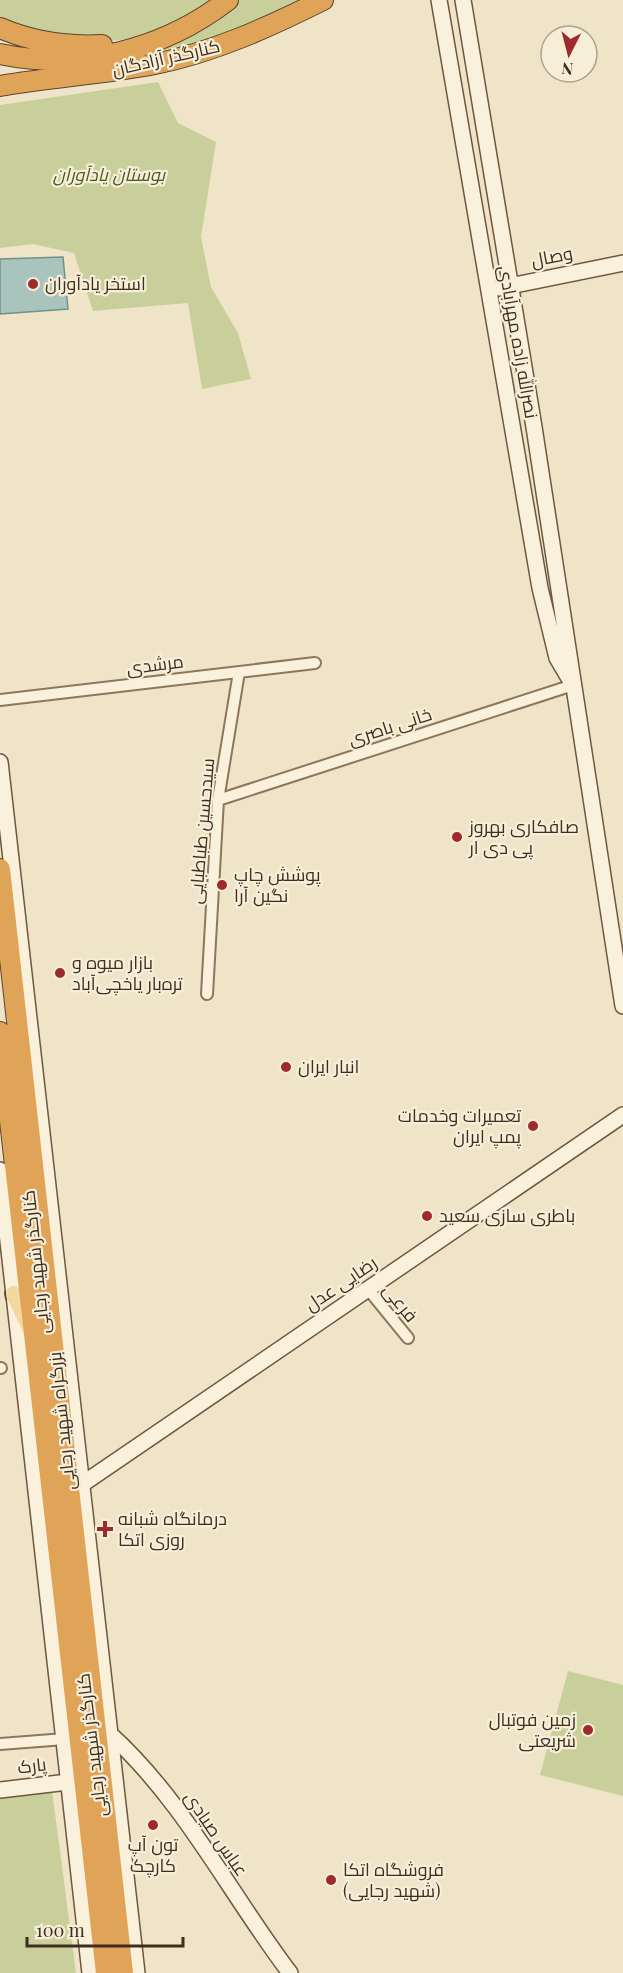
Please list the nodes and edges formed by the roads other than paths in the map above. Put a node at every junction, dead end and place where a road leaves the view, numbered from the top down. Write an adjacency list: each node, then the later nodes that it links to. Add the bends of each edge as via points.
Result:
1 (228, 0): 6 (highway)
2 (323, 0): 8 (highway, کنارگذر آزادگان, via 223,45 157,64 81,77)
3 (439, 0): 11 (street, نصرالله زاده مهرآبادی)
4 (463, 0): 10 (street, نصرالله زاده مهرآبادی)
5 (0, 28): 6 (highway, via 64,45 107,45)
6 (173, 34): 7 (highway, via 96,57 46,61)
7 (0, 54)
8 (4, 84)
9 (623, 263): 10 (street, وصال)
10 (508, 286): 11 (street, وصال); 14 (street, نصرالله زاده مهرآبادی)
11 (488, 290): 14 (street, نصرالله زاده مهرآبادی, via 540,588 556,658)
12 (315, 663): 13 (street, مرشدی)
13 (239, 672): 15 (street, مرشدی); 17 (street, سیدحسین طباطبایی)
14 (573, 685): 17 (street, خانی باصری); 20 (street, نصرالله زاده مهرآبادی)
15 (0, 700)
16 (0, 762): 28 (street, کنارگذر شهید رجایی)
17 (218, 800): 19 (street, سیدحسین طباطبایی)
18 (0, 869): 29 (highway, بزرگراه شهید رجایی)
19 (207, 994)
20 (623, 1006)
21 (0, 1032): 26 (highway, بزرگراه شهید رجایی)
22 (623, 1115): 24 (street, رضایی عدل)
23 (0, 1170): 25 (street, کنارگذر شهید رجایی)
24 (368, 1289): 27 (street, فرعی); 28 (street, رضایی عدل)
25 (14, 1294): 26 (main road); 29 (street, کنارگذر شهید رجایی)
26 (34, 1337): 29 (highway, بزرگراه شهید رجایی)
27 (408, 1338)
28 (81, 1485): 29 (street, کنارگذر شهید رجایی)
29 (88, 1736): 30 (street); 31 (street, کنارگذر شهید رجایی); 34 (highway, بزرگراه شهید رجایی); 35 (highway, بزرگراه شهید رجایی); 36 (street, کنارگذر شهید رجایی); 37 (street, عباس صیادی, via 181,1813 244,1912)
30 (0, 1744)
31 (69, 1782): 32 (street, پارک); 33 (street, کنارگذر شهید رجایی)
32 (0, 1790)
33 (90, 1973)
34 (106, 1973)
35 (123, 1973)
36 (137, 1973)
37 (290, 1973)

